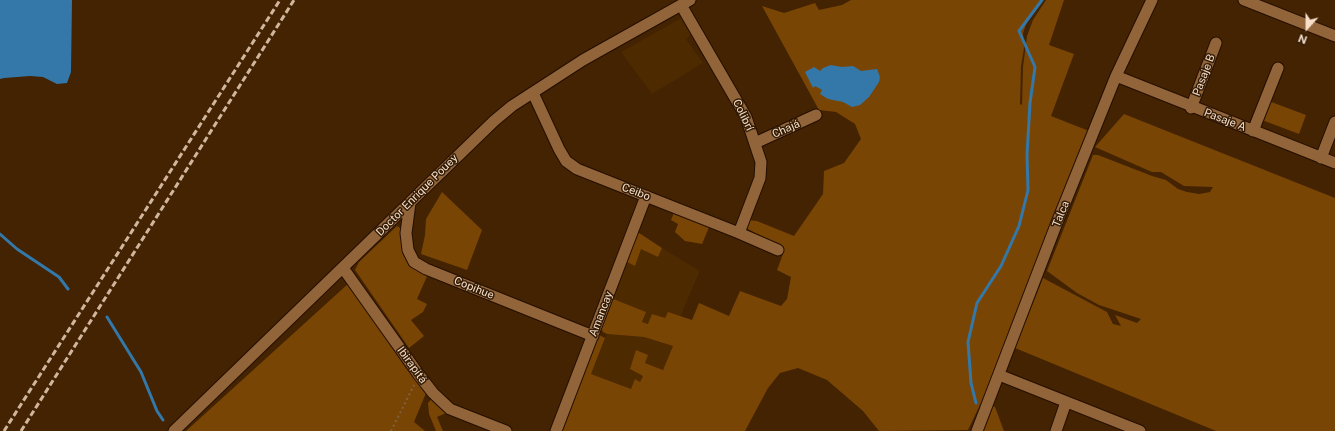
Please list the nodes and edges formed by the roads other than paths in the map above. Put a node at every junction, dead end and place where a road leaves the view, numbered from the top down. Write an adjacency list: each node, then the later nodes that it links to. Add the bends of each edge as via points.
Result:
1 (1152, 0): 7 (street, Talca)
2 (1244, 0): 4 (street)
3 (686, 3): 8 (street, Doctor Enrique Pouey, via 583,60); 13 (street, Colibrí, via 746,117)
4 (1335, 36)
5 (1216, 43): 9 (street, Pasaje B)
6 (1278, 68): 12 (street)
7 (1116, 76): 9 (street, Pasaje A); 22 (street, Talca)
8 (533, 92): 16 (street, Ceibo, via 566,161 577,169); 17 (street, Doctor Enrique Pouey, via 473,139)
9 (1191, 108): 12 (street, Pasaje A)
10 (816, 115): 13 (street, Chajá)
11 (1335, 122): 14 (street)
12 (1252, 131): 14 (street, Pasaje A)
13 (755, 143): 18 (street, Colibrí, via 761,162 760,178)
14 (1321, 158): 15 (street, Pasaje A)
15 (1335, 163)
16 (646, 196): 18 (street, Ceibo); 21 (street, Amancay)
17 (410, 203): 20 (street, Doctor Enrique Pouey); 21 (street, Copihue, via 407,238 408,250 414,262)
18 (739, 233): 19 (street, Ceibo)
19 (778, 250)
20 (343, 268): 24 (street, Doctor Enrique Pouey); 25 (street, Ibirapitá, via 419,375 450,409)
21 (593, 336): 26 (street, Amancay)
22 (999, 375): 23 (street); 27 (street, Talca)
23 (1066, 402): 28 (street); 29 (street)
24 (174, 431)
25 (506, 431)
26 (556, 431)
27 (977, 431)
28 (1056, 431)
29 (1140, 431)

